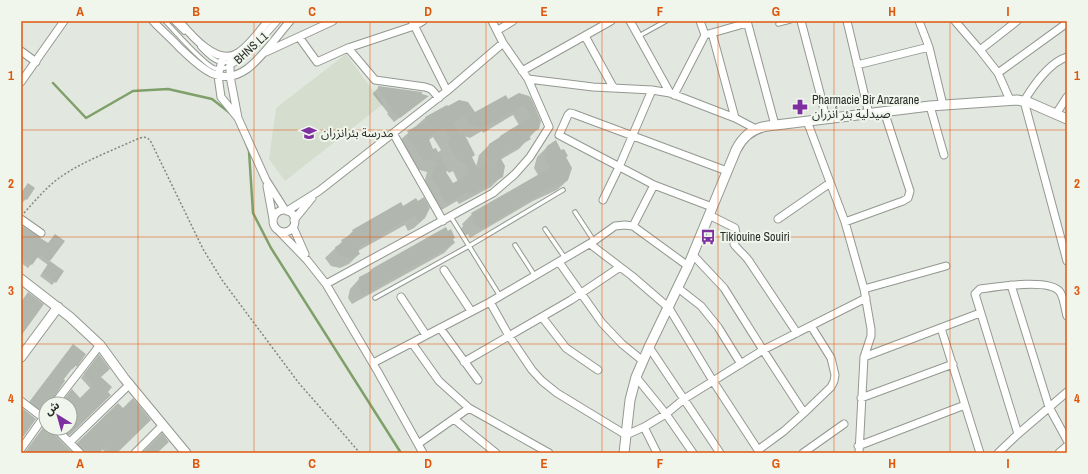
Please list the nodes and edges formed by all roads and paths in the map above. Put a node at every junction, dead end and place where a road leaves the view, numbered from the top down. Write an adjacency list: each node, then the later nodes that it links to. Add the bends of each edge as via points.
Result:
1 (64, 21): 40 (street)
2 (153, 21): 45 (street, via 205,71)
3 (165, 21): 41 (lane, BHNS L1, via 214,68)
4 (173, 21): 41 (lane, BHNS L1, via 207,55 217,61)
5 (179, 21): 41 (street, via 195,38)
6 (268, 21): 41 (street, via 242,50)
7 (275, 21): 41 (lane, BHNS L1, via 245,54)
8 (280, 21): 41 (lane, BHNS L1, via 246,56)
9 (290, 21): 38 (street)
10 (333, 21): 32 (street)
11 (423, 21): 25 (street)
12 (492, 21): 28 (street)
13 (513, 21): 28 (street)
14 (611, 21): 30 (street)
15 (630, 21): 31 (street)
16 (666, 21): 31 (lane)
17 (700, 21): 29 (street)
18 (790, 21): 27 (lane)
19 (801, 21): 64 (street)
20 (847, 21): 42 (street)
21 (919, 21): 34 (street)
22 (955, 21): 36 (street)
23 (1017, 21): 36 (street)
24 (747, 22): 29 (street); 67 (street)
25 (413, 23): 35 (street); 51 (street)
26 (1067, 23): 44 (street)
27 (778, 24)
28 (498, 30): 33 (street)
29 (709, 34): 52 (street); 63 (street)
30 (585, 36): 43 (street); 49 (street)
31 (639, 36): 52 (street)
32 (299, 37): 35 (street, via 317,62); 38 (street)
33 (503, 43): 43 (street); 51 (street)
34 (929, 47): 42 (street); 57 (street)
35 (348, 48): 54 (street, via 375,80 425,87 431,89)
36 (980, 50): 44 (street)
37 (21, 51): 40 (street)
38 (264, 52): 46 (street, via 248,69)
39 (1067, 57): 56 (street, via 1051,66)
40 (36, 62): 48 (street)
41 (226, 62): 45 (street); 46 (street)
42 (857, 64): 60 (street)
43 (522, 71): 47 (street)
44 (998, 73): 55 (street)
45 (218, 76): 46 (street); 62 (street, via 221,97)
46 (230, 76): 62 (street)
47 (528, 79): 49 (street); 68 (street)
48 (21, 82)
49 (613, 87): 50 (street)
50 (652, 90): 52 (street); 72 (street)
51 (447, 91): 54 (street)
52 (672, 94): 63 (street)
53 (1067, 97): 61 (street)
54 (438, 98): 70 (street)
55 (1010, 100): 56 (street); 57 (street)
56 (1024, 101): 61 (street); 102 (street)
57 (943, 105): 58 (street)
58 (930, 106): 59 (street); 73 (street)
59 (884, 111): 60 (street); 90 (street, via 910,191 908,198)
60 (869, 114): 64 (street)
61 (1056, 114): 65 (street)
62 (238, 118): 76 (street)
63 (736, 118): 69 (street)
64 (826, 119): 66 (street)
65 (1067, 119)
66 (807, 121): 67 (street); 77 (street)
67 (775, 125): 69 (street)
68 (549, 127): 71 (street); 86 (street, via 530,157 515,174 493,193)
69 (756, 129): 75 (street, via 739,144)
70 (393, 133): 80 (street); 89 (street)
71 (559, 135): 72 (street, via 570,113); 74 (street)
72 (632, 137): 74 (street); 75 (street)
73 (944, 155)
74 (619, 167): 78 (street); 81 (street)
75 (726, 172): 83 (street)
76 (266, 180): 82 (street); 87 (street)
77 (830, 183): 88 (street); 90 (street)
78 (654, 185): 83 (street); 92 (street)
79 (563, 190): 98 (lane)
80 (319, 191): 82 (street); 91 (street)
81 (603, 200)
82 (286, 211): 87 (street, via 278,212); 91 (street, via 293,216)
83 (710, 211): 99 (street); 130 (street, via 735,228 736,247 750,261)
84 (575, 212): 96 (lane)
85 (21, 217): 95 (street); 178 (path, via 46,190 77,167 135,140 148,138 203,249 222,280 298,382)
86 (450, 217): 89 (street); 98 (lane)
87 (273, 219): 94 (street, via 274,226)
88 (778, 219)
89 (443, 221): 109 (street)
90 (845, 222): 112 (street)
91 (294, 223): 94 (street, via 287,231); 100 (street)
92 (633, 226): 96 (street, via 615,226); 103 (street)
93 (545, 229): 101 (lane)
94 (279, 231): 100 (street)
95 (41, 233)
96 (592, 243): 101 (street); 105 (street)
97 (515, 245): 107 (lane)
98 (469, 246): 116 (lane); 118 (lane)
99 (693, 255): 103 (street); 136 (street, via 724,288)
100 (307, 260): 109 (street)
101 (562, 260): 107 (street); 115 (street)
102 (1067, 261)
103 (688, 266): 111 (street)
104 (946, 266): 112 (street)
105 (620, 267): 115 (street); 122 (street)
106 (444, 270): 123 (street)
107 (535, 276): 116 (street)
108 (21, 279): 121 (street)
109 (326, 284): 141 (street)
110 (1011, 285): 113 (street, via 1038,285); 124 (street, via 978,290 975,297); 155 (street)
111 (678, 288): 122 (street); 142 (street, via 701,306)
112 (864, 289): 119 (street)
113 (1058, 290): 114 (street); 125 (street)
114 (1067, 292)
115 (581, 294): 126 (street); 139 (street, via 611,334)
116 (500, 296): 120 (street)
117 (401, 297): 131 (street)
118 (375, 298)
119 (866, 298): 127 (street); 138 (street, via 871,329)
120 (490, 302): 123 (street); 132 (street)
121 (58, 307): 134 (street); 137 (street)
122 (669, 308): 135 (street); 147 (street)
123 (471, 311): 128 (street)
124 (980, 313): 129 (street); 165 (street)
125 (1067, 316)
126 (542, 317): 132 (street); 144 (street, via 566,348)
127 (811, 326): 130 (street); 158 (street, via 830,358 835,375 831,387)
128 (440, 328): 131 (street); 140 (street)
129 (941, 328): 138 (street); 143 (street)
130 (797, 333): 136 (street)
131 (426, 336): 133 (street)
132 (509, 336): 140 (street); 166 (street, via 542,381)
133 (412, 343): 141 (street); 156 (street, via 439,381)
134 (100, 345): 148 (street); 150 (street)
135 (649, 347): 139 (street); 152 (street)
136 (763, 350): 142 (street); 158 (street)
137 (21, 357)
138 (864, 357): 151 (street)
139 (643, 361): 145 (street)
140 (464, 362): 146 (street)
141 (373, 363): 170 (street)
142 (741, 364): 147 (street)
143 (953, 364): 151 (street); 154 (street)
144 (598, 370)
145 (636, 377): 159 (street); 166 (street, via 630,400)
146 (478, 380)
147 (713, 381): 152 (street); 174 (street)
148 (130, 384): 162 (street); 169 (street)
149 (1067, 392): 155 (street)
150 (60, 396)
151 (861, 398): 173 (street)
152 (684, 399): 159 (street); 185 (street)
153 (21, 401): 157 (street)
154 (965, 405): 173 (street); 187 (street)
155 (1049, 407): 165 (street); 168 (street)
156 (469, 408): 160 (street); 181 (street)
157 (38, 412)
158 (804, 413): 174 (street)
159 (666, 414): 164 (street); 184 (street)
160 (454, 419): 170 (street); 180 (street)
161 (844, 424): 186 (street)
162 (163, 425): 176 (street); 177 (street)
163 (38, 426): 172 (street)
164 (644, 427): 166 (street); 183 (street)
165 (1018, 434): 188 (street)
166 (626, 435): 182 (street)
167 (64, 436): 169 (street)
168 (1067, 440)
169 (70, 442): 175 (street)
170 (418, 444): 179 (street)
171 (1067, 446): 189 (street)
172 (21, 449)
173 (858, 451)
174 (759, 452)
175 (80, 453)
176 (135, 453)
177 (186, 453)
178 (360, 453)
179 (422, 453)
180 (496, 453)
181 (550, 453)
182 (624, 453)
183 (657, 453)
184 (693, 453)
185 (720, 453)
186 (803, 453)
187 (980, 453)
188 (998, 453)
189 (1059, 453)

